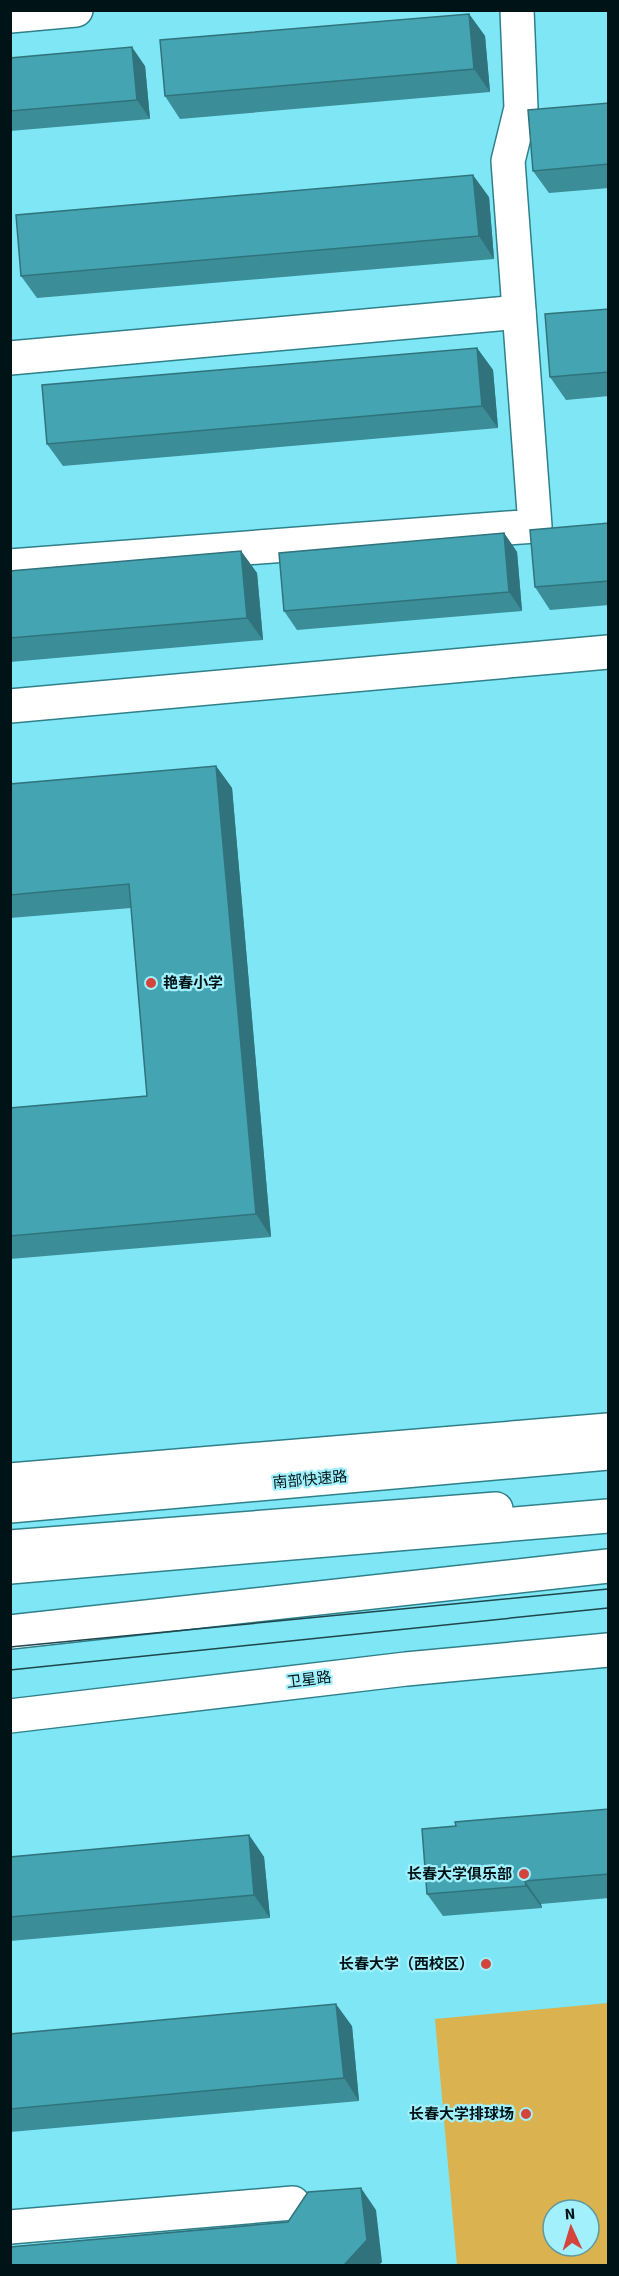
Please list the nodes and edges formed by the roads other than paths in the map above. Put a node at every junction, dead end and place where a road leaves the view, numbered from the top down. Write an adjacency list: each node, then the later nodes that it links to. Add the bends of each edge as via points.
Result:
1 (76, 10): 3 (main road)
2 (517, 10): 4 (main road, via 521,108 508,161)
3 (10, 16)
4 (519, 312): 5 (main road); 6 (main road, via 535,526)
5 (10, 358)
6 (10, 566)
7 (609, 652): 8 (main road)
8 (10, 706)
9 (609, 1430): 11 (main road)
10 (609, 1453): 13 (main road, 南部快速路)
11 (10, 1480)
12 (609, 1501): 15 (main road)
13 (10, 1506)
14 (609, 1516): 17 (main road)
15 (10, 1546)
16 (609, 1566): 18 (main road)
17 (10, 1567)
18 (10, 1632)
19 (609, 1650): 20 (main road, 卫星路, via 406,1669)
20 (10, 1716)
21 (293, 2203): 22 (main road)
22 (10, 2227)

